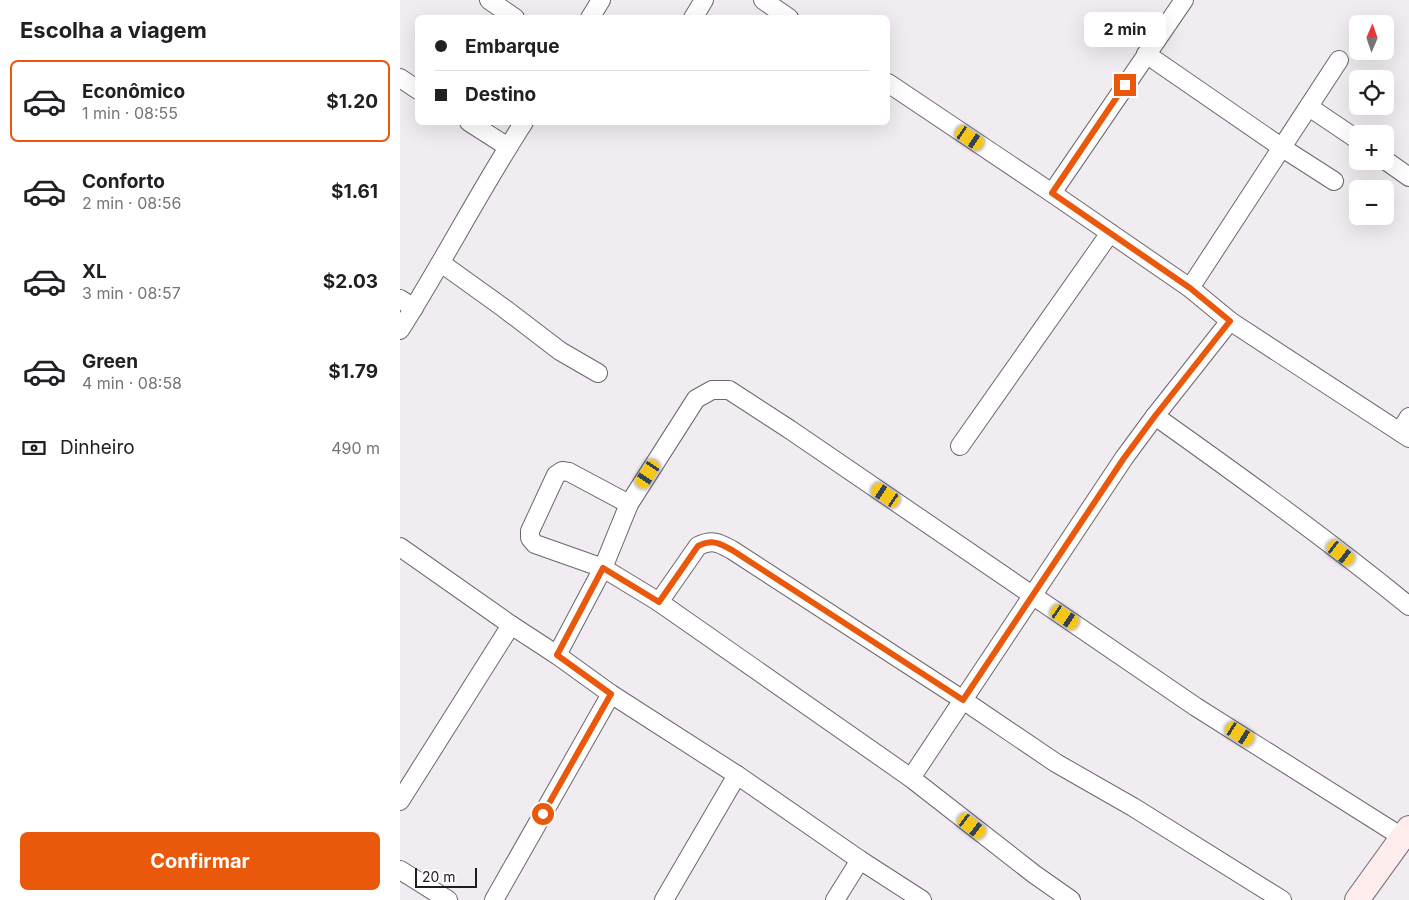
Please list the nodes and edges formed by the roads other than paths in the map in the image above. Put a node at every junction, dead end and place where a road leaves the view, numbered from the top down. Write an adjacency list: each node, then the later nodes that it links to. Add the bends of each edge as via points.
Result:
1 (489, 0): 6 (street)
2 (601, 0): 7 (street)
3 (704, 0): 8 (street)
4 (763, 0): 9 (street)
5 (1184, 0): 10 (street)
6 (511, 15)
7 (592, 15)
8 (695, 15)
9 (785, 15)
10 (1146, 54): 20 (street); 24 (street)
11 (1339, 60): 15 (street)
12 (400, 78): 14 (street)
13 (890, 84): 24 (street)
14 (415, 88)
15 (1309, 107): 18 (street); 20 (street)
16 (474, 125): 19 (street)
17 (522, 125): 19 (street)
18 (1349, 134)
19 (508, 147): 26 (street)
20 (1282, 148): 23 (street); 27 (street)
21 (1394, 166): 22 (street)
22 (1409, 177)
23 (1334, 181)
24 (1052, 193): 25 (street)
25 (1110, 234): 27 (street); 34 (street)
26 (441, 263): 28 (street); 31 (street, via 560,352)
27 (1190, 288): 29 (street)
28 (407, 303): 30 (street)
29 (1230, 321): 32 (street); 33 (street)
30 (400, 330)
31 (598, 373)
32 (1155, 416): 38 (street); 40 (street, via 1279,505)
33 (1406, 429)
34 (960, 446)
35 (629, 504): 37 (street); 37 (street, via 562,471 556,475 530,531 530,538 535,544); 38 (street, via 696,399 712,390 729,390)
36 (400, 547): 41 (street)
37 (603, 568): 39 (street); 42 (street)
38 (1032, 595): 44 (street); 48 (street, via 1196,707)
39 (659, 602): 44 (street, via 698,546 707,542 721,544); 46 (street)
40 (1409, 606)
41 (511, 625): 42 (street); 47 (street)
42 (557, 655): 43 (street)
43 (611, 694): 45 (street); 52 (street)
44 (963, 700): 46 (street); 57 (street, via 1056,763)
45 (737, 775): 49 (street); 53 (street)
46 (911, 778): 56 (street)
47 (400, 801)
48 (1406, 833): 58 (street)
49 (860, 860): 54 (street); 55 (street)
50 (400, 870): 51 (street)
51 (448, 900)
52 (494, 900)
53 (664, 900)
54 (835, 900)
55 (922, 900)
56 (1071, 900)
57 (1282, 900)
58 (1357, 900)

